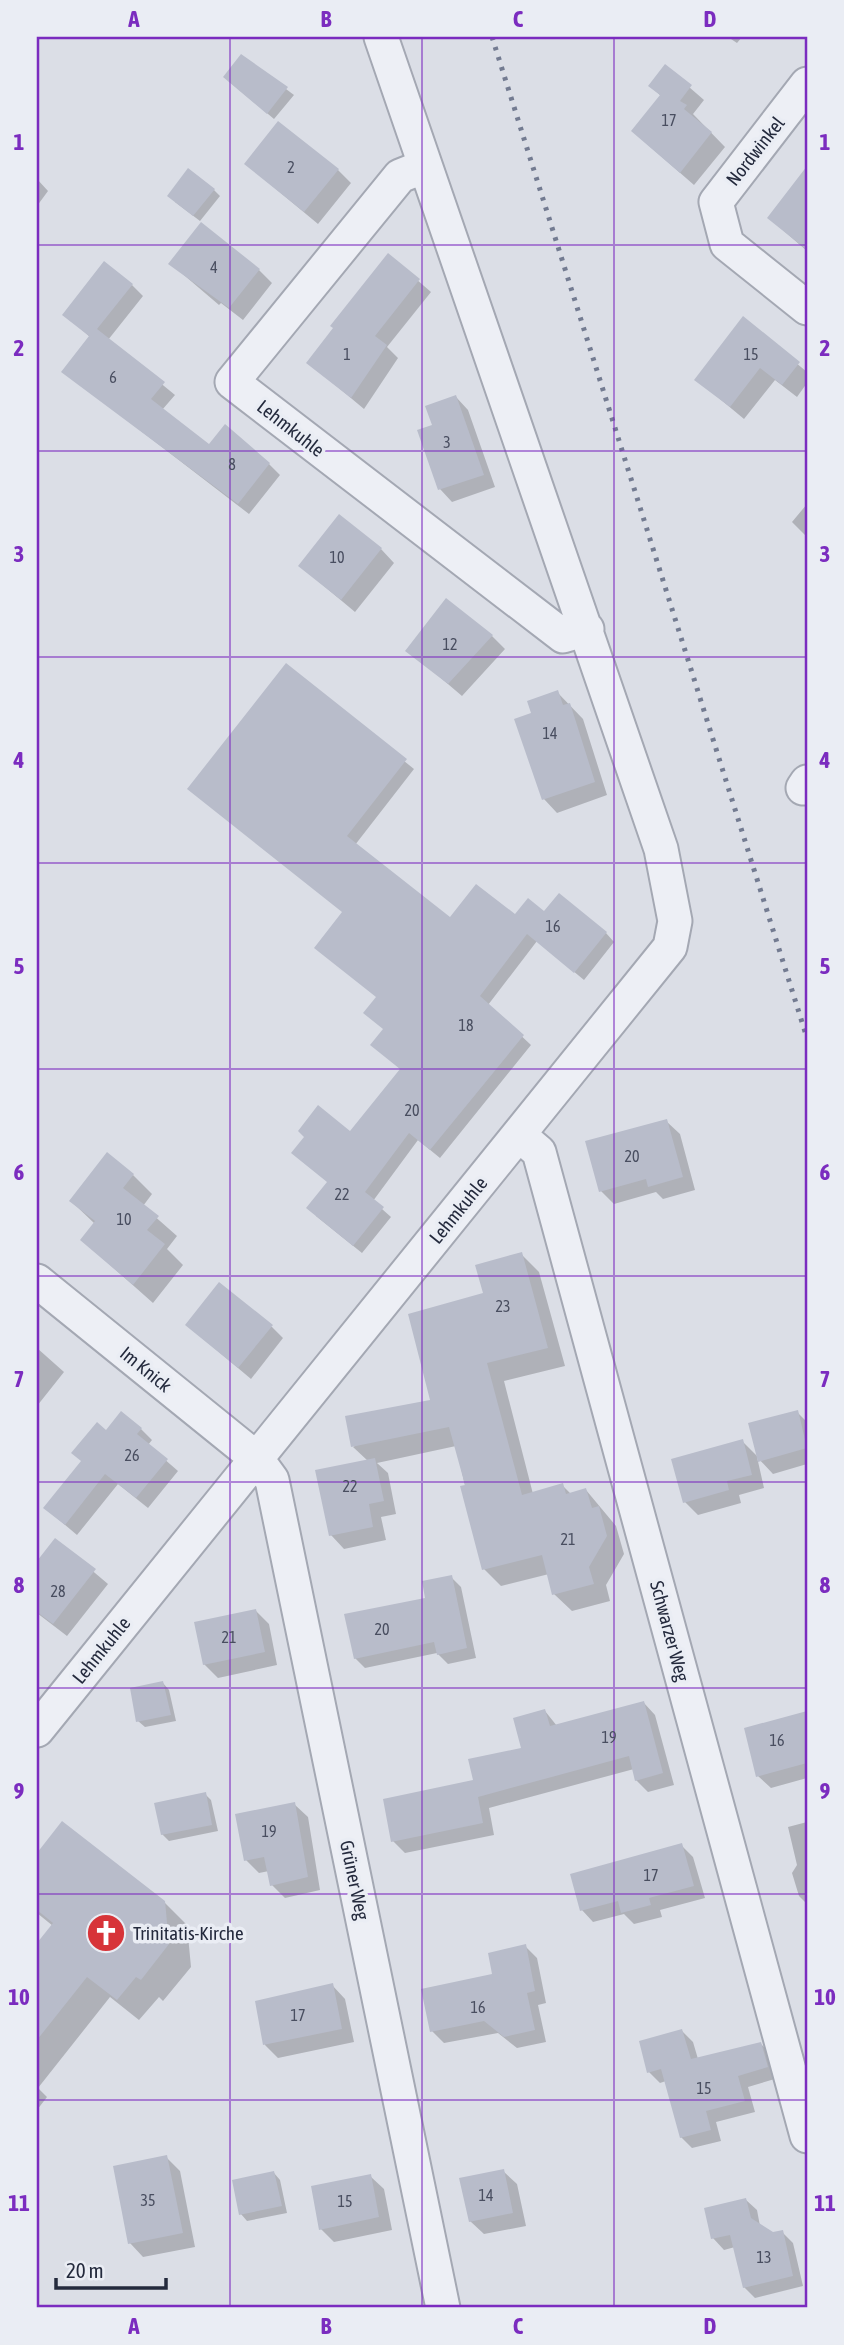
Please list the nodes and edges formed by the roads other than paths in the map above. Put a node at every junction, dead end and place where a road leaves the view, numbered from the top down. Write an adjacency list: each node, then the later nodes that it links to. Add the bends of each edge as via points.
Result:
1 (381, 37): 3 (street, Lehmkuhle)
2 (807, 84): 4 (street, Nordwinkel, via 716,202 727,244)
3 (425, 166): 5 (street, Lehmkuhle); 5 (street, Lehmkuhle, via 400,176 232,382 563,636)
4 (807, 308)
5 (587, 629): 6 (street, Lehmkuhle, via 662,849 675,921 670,947)
6 (519, 1135): 8 (street, Lehmkuhle); 10 (street, Schwarzer Weg, via 539,1152)
7 (37, 1280): 8 (street, Im Knick)
8 (256, 1458): 9 (street, Lehmkuhle); 11 (street, Grüner Weg, via 272,1480)
9 (37, 1730)
10 (807, 2136)
11 (443, 2308)

